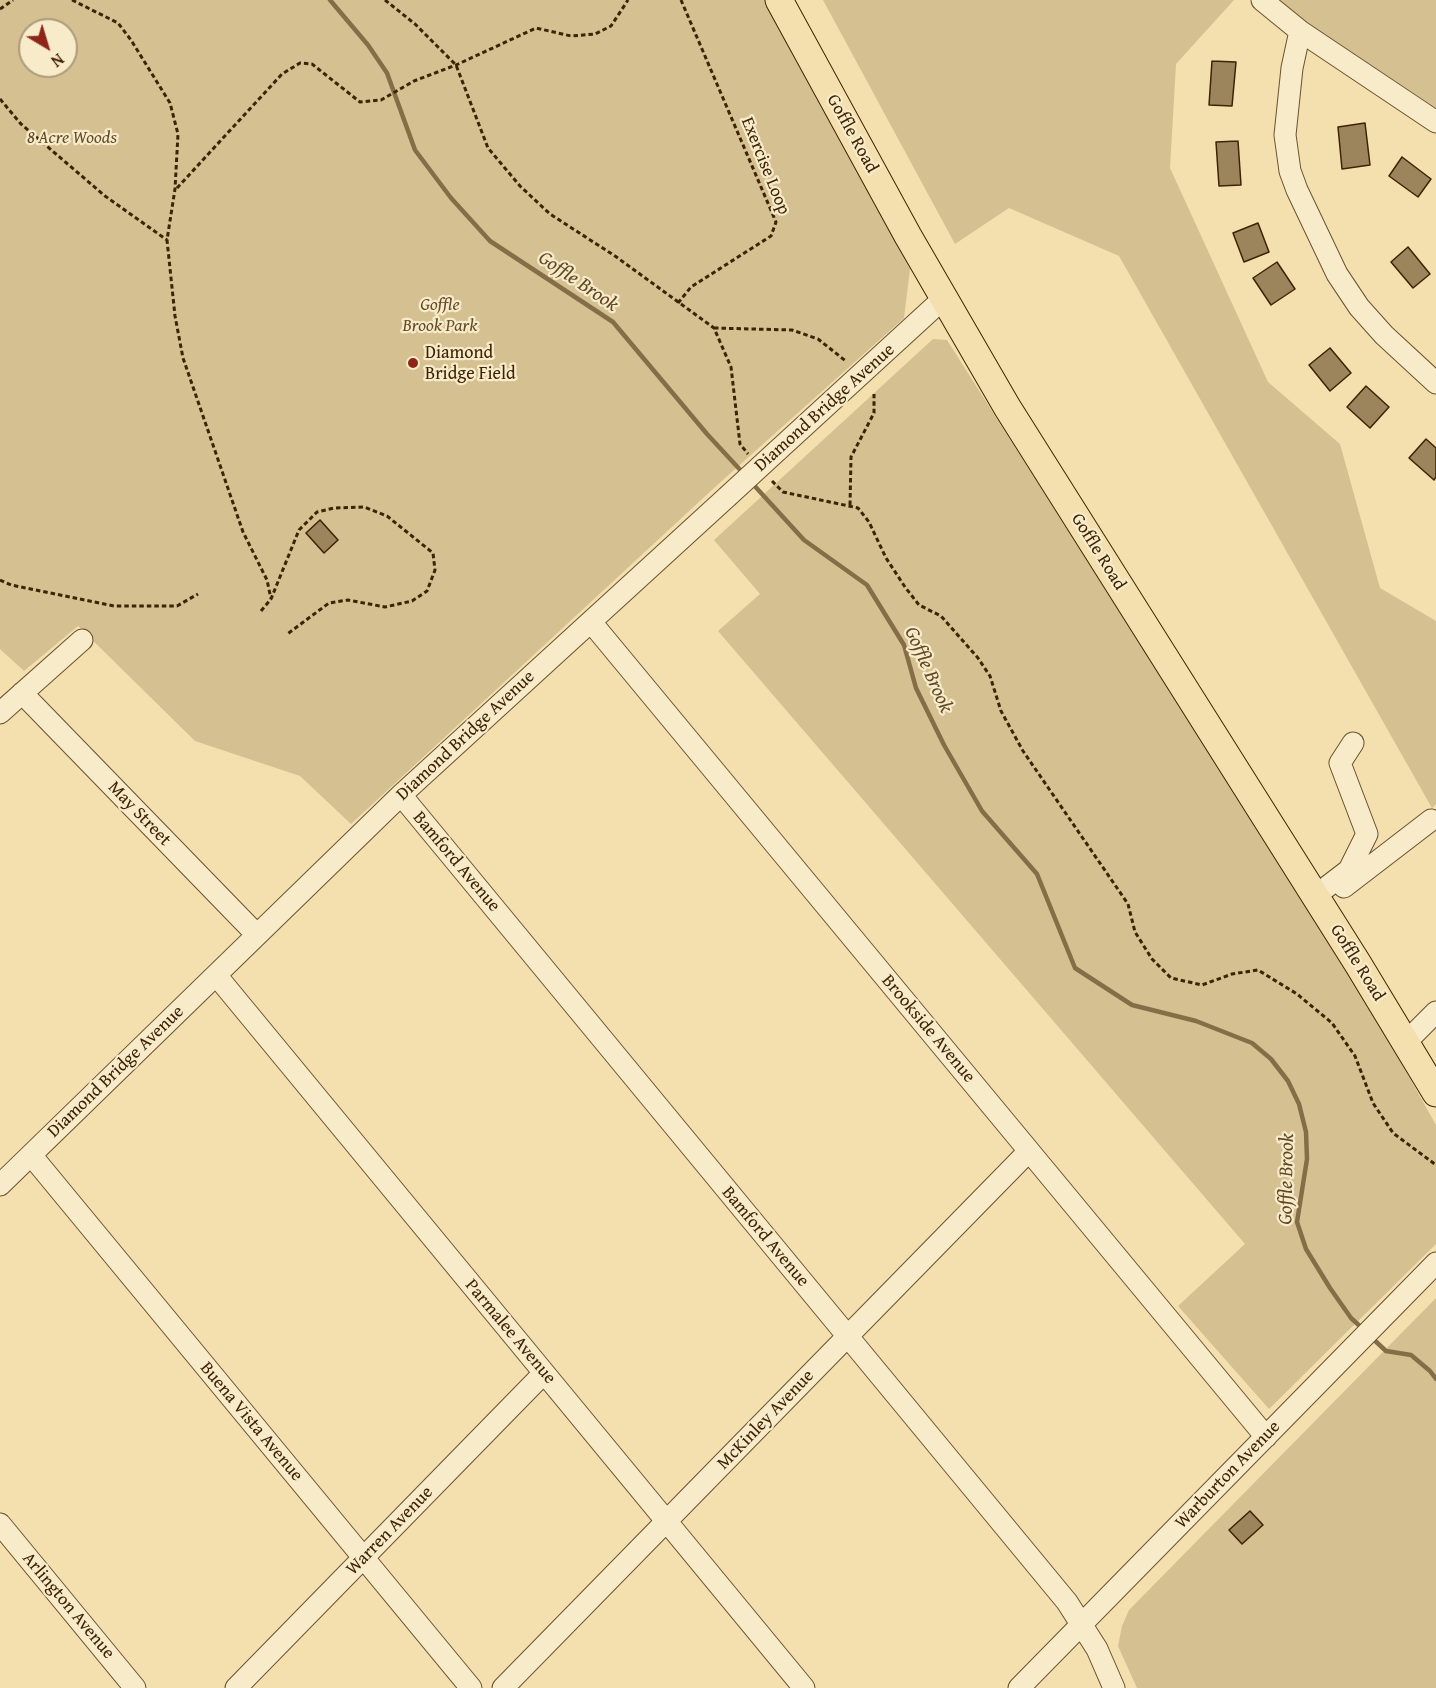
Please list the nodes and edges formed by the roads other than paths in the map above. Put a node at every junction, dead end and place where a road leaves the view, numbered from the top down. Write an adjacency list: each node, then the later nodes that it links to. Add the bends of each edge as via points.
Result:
1 (779, 0): 5 (main road, Goffle Road)
2 (1262, 0): 3 (street)
3 (1300, 31): 4 (street); 6 (street, via 1285,135 1297,190 1337,274 1359,307)
4 (1436, 122)
5 (944, 298): 7 (street, Diamond Bridge Avenue, bridge); 14 (main road, Goffle Road, via 1034,450)
6 (1436, 383)
7 (591, 622): 12 (street, Diamond Bridge Avenue); 20 (street, Brookside Avenue)
8 (82, 640): 9 (street)
9 (22, 693): 10 (street); 15 (street, May Street)
10 (0, 712)
11 (1353, 743): 14 (street, via 1340,763 1367,834 1349,870)
12 (401, 795): 15 (street, Diamond Bridge Avenue); 24 (street, Bamford Avenue)
13 (1431, 820): 14 (street)
14 (1318, 900): 18 (main road, Goffle Road)
15 (257, 935): 16 (street, Diamond Bridge Avenue)
16 (216, 975): 21 (street, Diamond Bridge Avenue); 25 (street, Parmalee Avenue)
17 (1436, 1012): 18 (street)
18 (1406, 1042): 19 (main road, Goffle Road)
19 (1436, 1093)
20 (1029, 1151): 24 (street, McKinley Avenue); 26 (street, Brookside Avenue)
21 (31, 1155): 22 (street, Diamond Bridge Avenue); 29 (street, Buena Vista Avenue)
22 (0, 1185)
23 (1436, 1263): 26 (street, Warburton Avenue)
24 (848, 1336): 27 (street, McKinley Avenue); 30 (street, Bamford Avenue)
25 (544, 1373): 27 (street, Parmalee Avenue); 29 (street, Warren Avenue)
26 (1266, 1437): 30 (street, Warburton Avenue)
27 (666, 1521): 34 (street, McKinley Avenue); 35 (street, Parmalee Avenue)
28 (0, 1524): 31 (street, Arlington Avenue)
29 (363, 1558): 32 (street, Warren Avenue); 33 (street, Buena Vista Avenue)
30 (1082, 1624): 36 (street, Warburton Avenue); 37 (street, Bamford Avenue)
31 (135, 1688)
32 (236, 1688)
33 (471, 1688)
34 (503, 1688)
35 (804, 1688)
36 (1019, 1688)
37 (1114, 1688)

